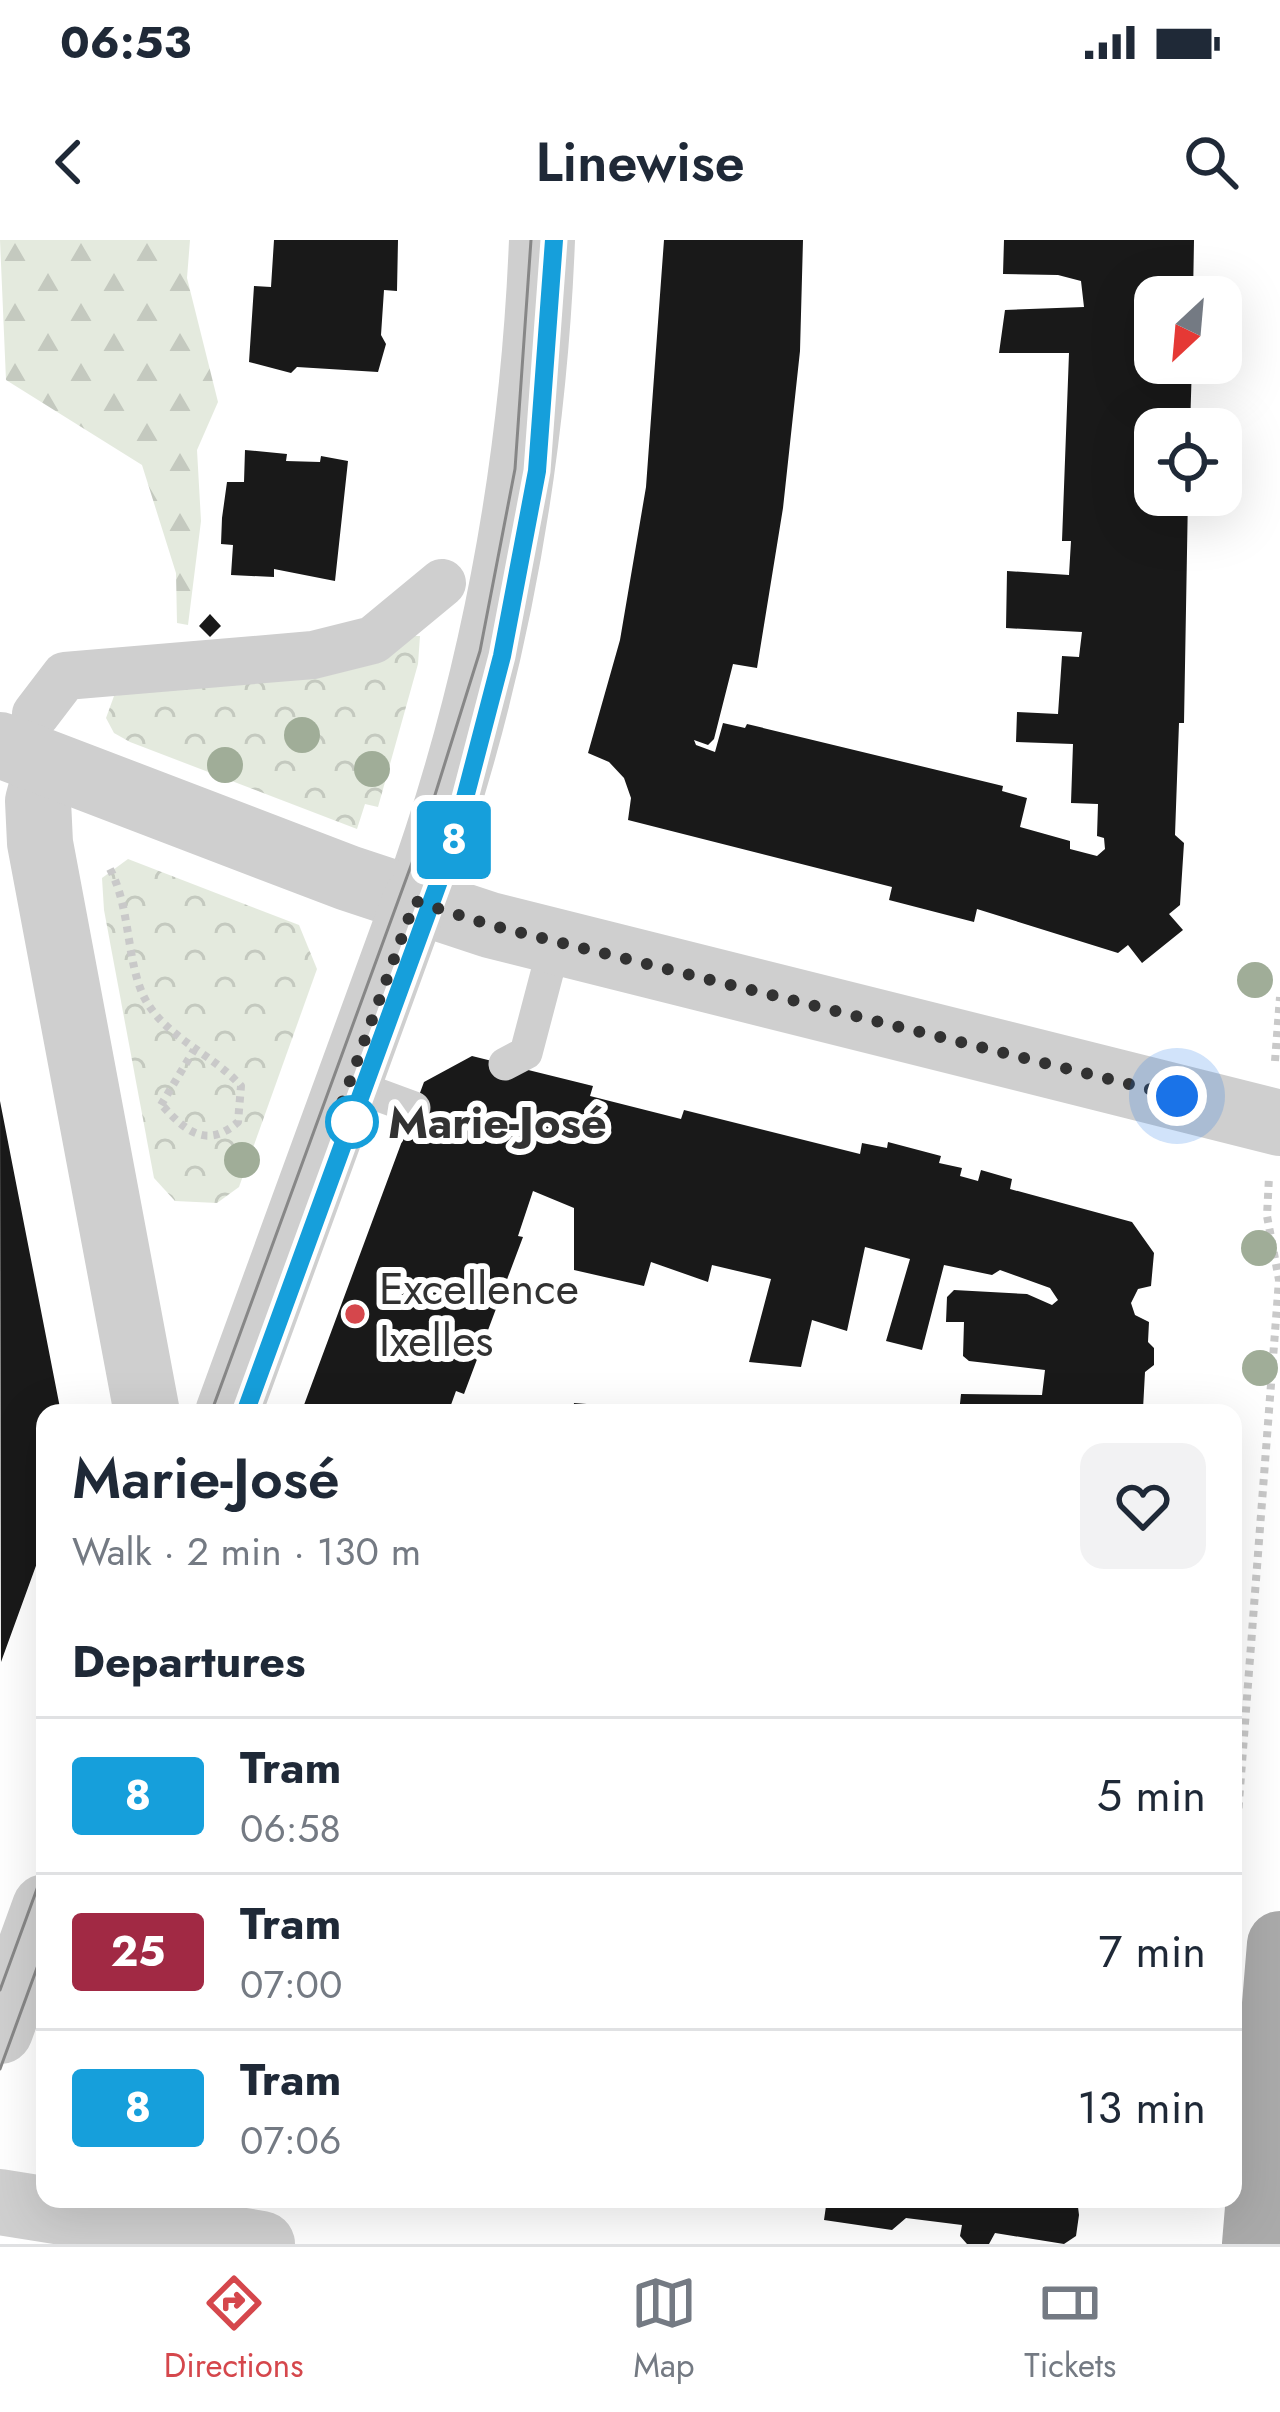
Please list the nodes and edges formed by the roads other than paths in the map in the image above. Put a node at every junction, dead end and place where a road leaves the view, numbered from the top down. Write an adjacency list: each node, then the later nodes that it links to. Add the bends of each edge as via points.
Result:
1 (542, 240): 4 (street, via 526,470 495,630)
2 (442, 584): 3 (street, via 373,640 313,655 65,676)
3 (28, 741): 4 (street); 10 (street)
4 (415, 901): 5 (street); 7 (street)
5 (556, 939): 6 (lane, via 526,1053); 9 (street)
6 (505, 1064)
7 (349, 1084): 8 (lane); 11 (street)
8 (414, 1108)
9 (1276, 1122)
10 (145, 1404)
11 (231, 1404)
12 (36, 1932): 14 (street)
13 (1280, 1944): 19 (main road)
14 (0, 2031)
15 (0, 2202): 16 (street)
16 (36, 2208)
17 (37, 2208): 18 (street)
18 (262, 2244)
19 (1255, 2244)

